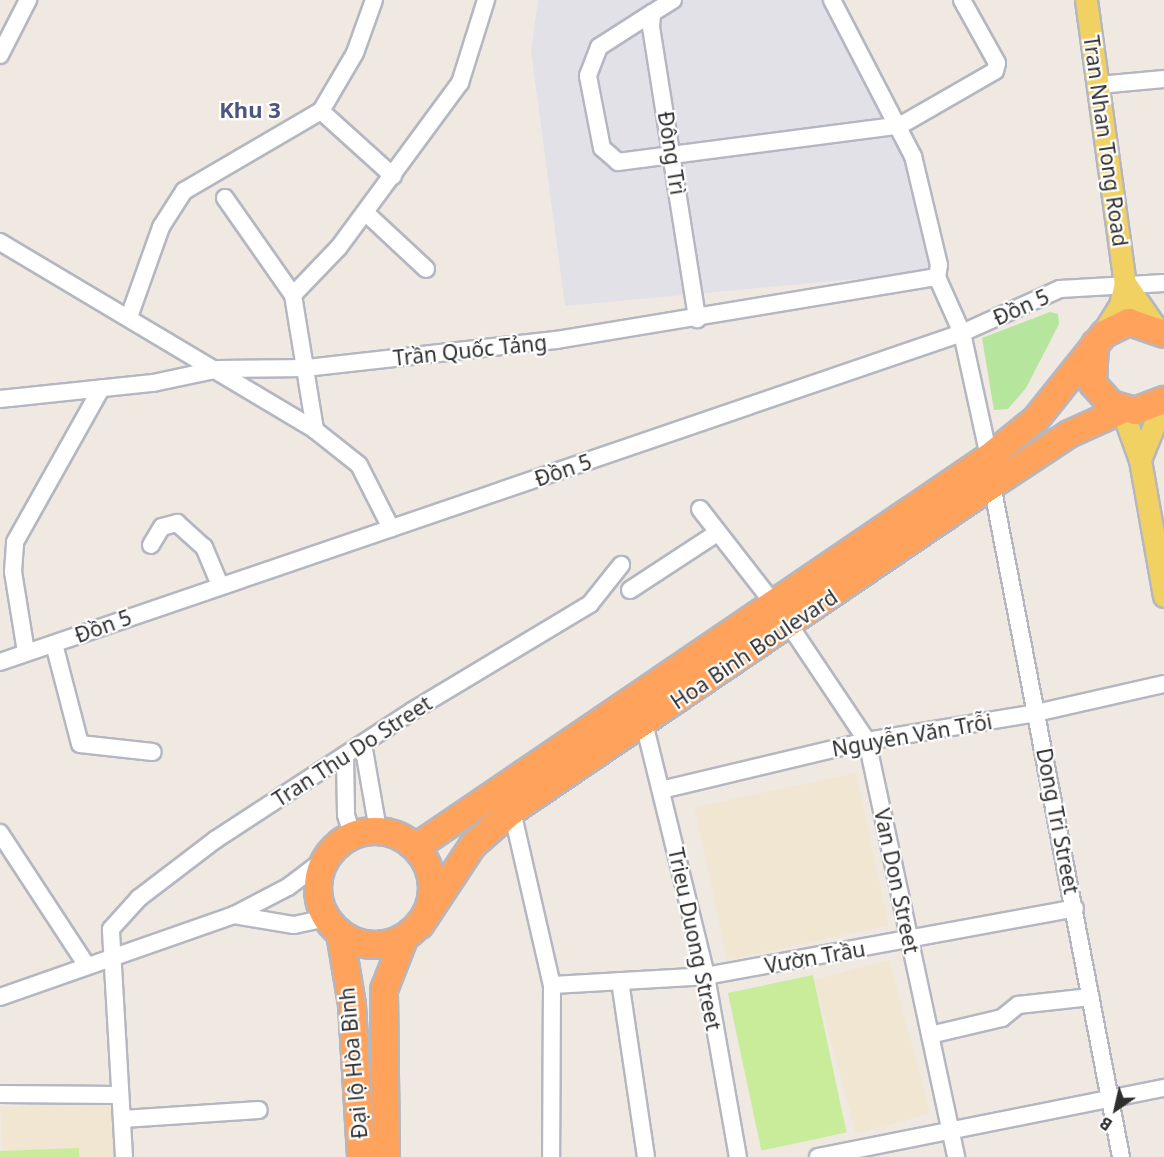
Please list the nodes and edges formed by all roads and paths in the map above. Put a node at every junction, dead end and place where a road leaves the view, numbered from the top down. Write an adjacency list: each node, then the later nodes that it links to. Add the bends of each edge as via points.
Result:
1 (28, 0): 9 (street)
2 (374, 0): 12 (street, via 355,53)
3 (486, 0): 15 (street, via 460,83)
4 (673, 0): 8 (street)
5 (832, 0): 13 (street)
6 (962, 0): 13 (street, via 997,63 995,71)
7 (1086, 0): 11 (main road, Tran Nhan Tong Road)
8 (652, 13): 14 (street, Đông Trì); 14 (street, via 599,47 588,76 590,96 609,158 618,162)
9 (0, 55)
10 (1164, 79): 11 (street)
11 (1099, 85): 21 (main road, Tran Nhan Tong Road)
12 (321, 111): 15 (street); 24 (street, via 184,191 161,227)
13 (901, 125): 14 (street); 20 (street, via 925,201)
14 (672, 153): 25 (street, Đông Trì)
15 (393, 176): 17 (street)
16 (225, 198): 23 (street)
17 (366, 213): 19 (street); 23 (street)
18 (0, 242): 24 (street)
19 (426, 268)
20 (937, 277): 25 (street, Trần Quốc Tảng); 27 (street)
21 (1125, 282): 22 (street); 26 (main road); 27 (street, Đồn 5, via 1060,289); 28 (main road, via 1120,305)
22 (1164, 283)
23 (293, 295): 29 (street)
24 (129, 317): 30 (street)
25 (697, 319): 29 (street, Trần Quốc Tảng)
26 (1162, 331): 28 (highway, Hoa Binh Boulevard, via 1129,322)
27 (963, 333): 36 (street); 40 (street, Đồn 5)
28 (1095, 344): 34 (highway, via 1094,384); 36 (highway, Hoa Binh Boulevard, via 1036,418)
29 (306, 368): 30 (street, Trần Quốc Tảng); 35 (street)
30 (219, 369): 31 (street, Trần Quốc Tảng); 35 (street)
31 (101, 389): 32 (street, Trần Quốc Tảng); 50 (street, via 15,542 13,572)
32 (0, 399)
33 (1164, 401): 34 (highway, Hoa Binh Boulevard, via 1146,409); 37 (main road, via 1147,431)
34 (1122, 410): 37 (main road); 38 (highway, Hoa Binh Boulevard, via 1070,434)
35 (315, 430): 40 (street, via 359,465)
36 (989, 457): 38 (highway); 47 (highway, Hoa Binh Boulevard)
37 (1140, 460): 46 (main road)
38 (992, 484): 48 (highway, Hoa Binh Boulevard); 53 (street, Dong Tri Street)
39 (700, 509): 41 (street)
40 (391, 528): 44 (street, Đồn 5)
41 (717, 533): 45 (street); 47 (street)
42 (151, 545): 44 (street, via 162,527 177,523 204,547)
43 (621, 565): 56 (street, Tran Thu Do Street, via 590,604)
44 (220, 585): 49 (street, Đồn 5)
45 (630, 590)
46 (1164, 596)
47 (774, 604): 48 (highway); 54 (highway, Hoa Binh Boulevard)
48 (790, 626): 54 (highway, Hoa Binh Boulevard); 55 (street, Van Don Street)
49 (54, 644): 50 (street, Đồn 5); 57 (street, via 80,744)
50 (26, 652): 51 (street, Đồn 5)
51 (0, 662)
52 (1164, 684): 53 (street, Nguyễn Văn Trỗi)
53 (1036, 713): 55 (street, Nguyễn Văn Trỗi); 66 (street, Dong Tri Street)
54 (643, 714): 59 (street, Trieu Duong Street); 60 (highway, Hoa Binh Boulevard); 64 (highway, Hoa Binh Boulevard)
55 (867, 741): 59 (street, Nguyễn Văn Trỗi); 70 (street, Van Don Street)
56 (363, 744): 58 (street, Tran Thu Do Street); 61 (street)
57 (153, 752)
58 (345, 756): 63 (street, via 346,815); 71 (street, Tran Thu Do Street, via 215,840 139,898 111,929)
59 (661, 790): 73 (street, Trieu Duong Street)
60 (512, 811): 69 (highway, Hoa Binh Boulevard, via 473,845); 75 (street)
61 (378, 830): 63 (highway); 64 (highway)
62 (0, 833): 72 (street)
63 (352, 835): 65 (highway)
64 (416, 847): 69 (highway, via 433,885)
65 (325, 860): 67 (street, via 288,888); 68 (highway, via 318,889)
66 (1075, 908): 70 (street, Vườn Trầu); 77 (street, Dong Tri Street)
67 (234, 915): 68 (street, via 294,925); 71 (street)
68 (333, 926): 69 (highway, via 368,945); 88 (highway, Đại lộ Hòa Bình, via 352,1005)
69 (412, 932): 89 (highway, Đại lộ Hòa Bình, via 384,990)
70 (909, 940): 73 (street, Vườn Trầu); 78 (street, Van Don Street)
71 (114, 958): 72 (street); 81 (street, Tran Thu Do Street)
72 (87, 966): 76 (street)
73 (706, 976): 74 (street, Vườn Trầu); 92 (street, Trieu Duong Street)
74 (620, 981): 75 (street, Vườn Trầu); 91 (street)
75 (552, 985): 90 (street)
76 (0, 997)
77 (1091, 997): 78 (street, via 1018,1005 1002,1018); 82 (street, Dong Tri Street)
78 (930, 1035): 85 (street, Van Don Street)
79 (1164, 1088): 82 (street)
80 (0, 1094): 81 (street)
81 (118, 1095): 84 (street, Tran Thu Do Street)
82 (1107, 1096): 85 (street); 95 (street, Dong Tri Street)
83 (259, 1110): 84 (street)
84 (123, 1119): 87 (street, Tran Thu Do Street)
85 (952, 1132): 86 (street); 94 (street, Van Don Street)
86 (881, 1152): 93 (street)
87 (124, 1157)
88 (361, 1157)
89 (386, 1157)
90 (550, 1157)
91 (646, 1157)
92 (738, 1157)
93 (821, 1157)
94 (956, 1157)
95 (1121, 1157)

